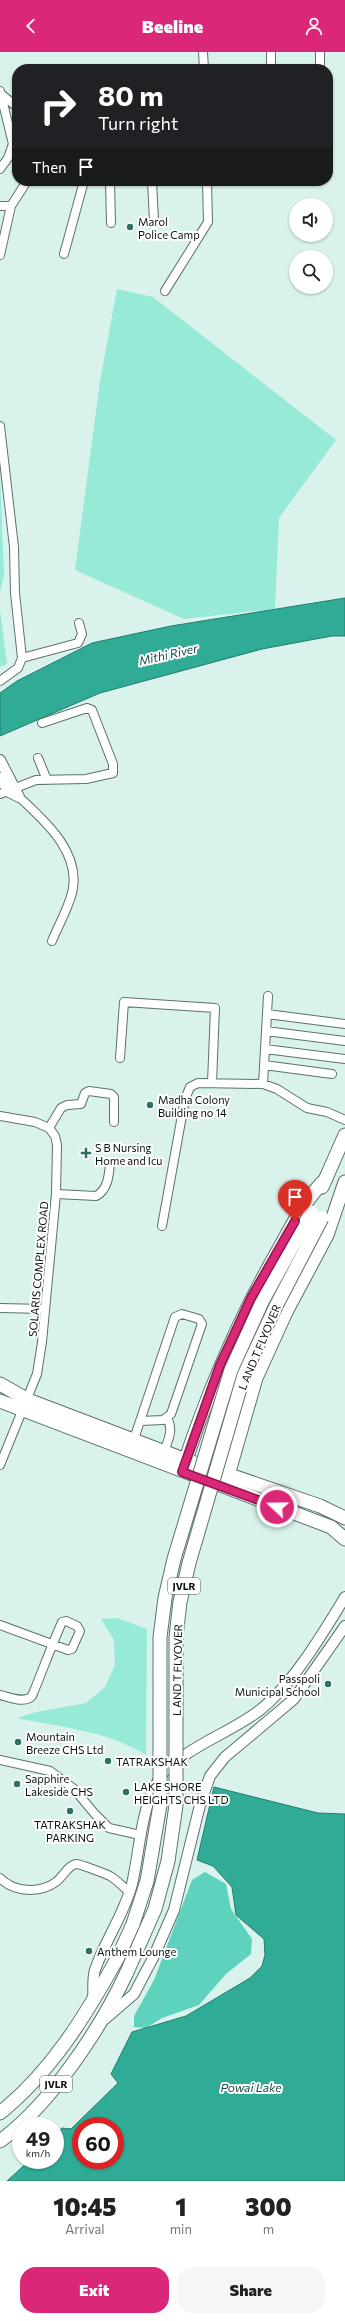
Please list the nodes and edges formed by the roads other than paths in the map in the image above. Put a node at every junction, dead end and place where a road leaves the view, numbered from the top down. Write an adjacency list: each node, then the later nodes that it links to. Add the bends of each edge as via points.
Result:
1 (203, 52): 4 (street)
2 (271, 52): 5 (street)
3 (320, 52): 6 (street)
4 (204, 64)
5 (271, 64)
6 (320, 64)
7 (0, 93): 8 (street); 9 (street)
8 (12, 103)
9 (12, 140)
10 (12, 147): 11 (street)
11 (0, 169)
12 (24, 186): 18 (street)
13 (83, 186): 22 (street)
14 (110, 186): 20 (street)
15 (152, 186): 19 (street)
16 (207, 186): 23 (street, via 208,222)
17 (0, 206): 18 (street)
18 (11, 206): 21 (street)
19 (154, 221)
20 (111, 223)
21 (0, 254)
22 (64, 254)
23 (165, 291)
24 (0, 426): 26 (street, via 14,548 16,607)
25 (79, 623): 26 (street, via 82,634 78,643)
26 (22, 658): 27 (street, via 18,668)
27 (0, 681)
28 (42, 723): 32 (street, via 82,709 92,710 114,769 109,775 86,779)
29 (38, 758): 32 (street)
30 (0, 760): 31 (street)
31 (3, 774): 33 (street)
32 (47, 780): 33 (street, via 36,780)
33 (8, 791): 34 (street)
34 (19, 797): 35 (street, via 57,836 70,858 74,875 72,892)
35 (52, 941)
36 (268, 996): 37 (street)
37 (267, 1014): 38 (street); 39 (street)
38 (345, 1024)
39 (266, 1031): 40 (street); 41 (street)
40 (345, 1041)
41 (265, 1049): 43 (street); 44 (street)
42 (120, 1058): 46 (street, via 124,1002 215,1008)
43 (345, 1059)
44 (264, 1065): 45 (street); 47 (street)
45 (332, 1074)
46 (212, 1083): 47 (street); 59 (street, via 198,1083 190,1087 185,1099)
47 (263, 1084): 49 (street, via 277,1089 307,1108 327,1112)
48 (0, 1116): 51 (street, via 35,1122)
49 (345, 1120)
50 (114, 1122): 51 (street, via 114,1097 111,1094 89,1091 85,1093 81,1104 61,1108)
51 (49, 1128): 57 (street, SOLARIS COMPLEX ROAD, via 55,1136 57,1145)
52 (345, 1135): 55 (main road, JVLR)
53 (110, 1163): 57 (street, via 108,1181 100,1194)
54 (345, 1173): 58 (main road, L AND T FLYOVER / JVLR)
55 (326, 1179): 58 (main road, L AND T FLYOVER / JVLR); 63 (main road, via 310,1195 251,1298)
56 (345, 1182): 64 (main road, via 327,1235 286,1312)
57 (56, 1194): 61 (street, SOLARIS COMPLEX ROAD)
58 (316, 1215): 85 (main road, L AND T FLYOVER / JVLR, bridge, via 301,1233 262,1302 231,1370 174,1559 160,1636 160,1805 147,1882 133,1924); 86 (main road, L AND T FLYOVER / JVLR, bridge, via 244,1375 189,1563 180,1602 176,1637 176,1805 168,1861 155,1909)
59 (162, 1226)
60 (0, 1308): 61 (street)
61 (45, 1309): 66 (street, SOLARIS COMPLEX ROAD, via 37,1374)
62 (0, 1384): 66 (main road)
63 (212, 1388): 64 (main road); 72 (main road)
64 (248, 1400): 73 (main road)
65 (0, 1401): 66 (main road)
66 (26, 1406): 69 (main road); 71 (street, SOLARIS COMPLEX ROAD); 72 (main road)
67 (167, 1418): 68 (street, via 156,1422); 68 (street, via 173,1410 202,1324 199,1319 182,1314 175,1317); 70 (street, via 170,1431)
68 (140, 1422): 69 (street)
69 (134, 1439): 70 (main road)
70 (164, 1452): 72 (main road)
71 (0, 1465)
72 (184, 1466): 73 (main road); 74 (main road)
73 (228, 1474): 74 (main road); 75 (main road, via 320,1506)
74 (224, 1487): 76 (main road, via 331,1527)
75 (345, 1518)
76 (345, 1539)
77 (345, 1597): 82 (street, via 279,1692 241,1723 201,1744 168,1766 156,1786)
78 (0, 1625): 80 (street, via 53,1645 30,1698 25,1700)
79 (345, 1626): 86 (street, via 294,1699 225,1757 210,1776 200,1805 174,1910 154,1956 134,1994)
80 (0, 1695)
81 (0, 1760): 82 (street, via 50,1771 74,1789 109,1828)
82 (140, 1835): 84 (street)
83 (0, 1878): 84 (street, via 7,1885 20,1890 39,1889 56,1883 71,1866 77,1864 110,1876)
84 (129, 1892): 85 (street, via 120,1919 95,1971)
85 (93, 2002): 87 (main road, JVLR, via 38,2077)
86 (104, 2019): 88 (main road, JVLR, via 45,2100)
87 (0, 2113)
88 (0, 2140)

